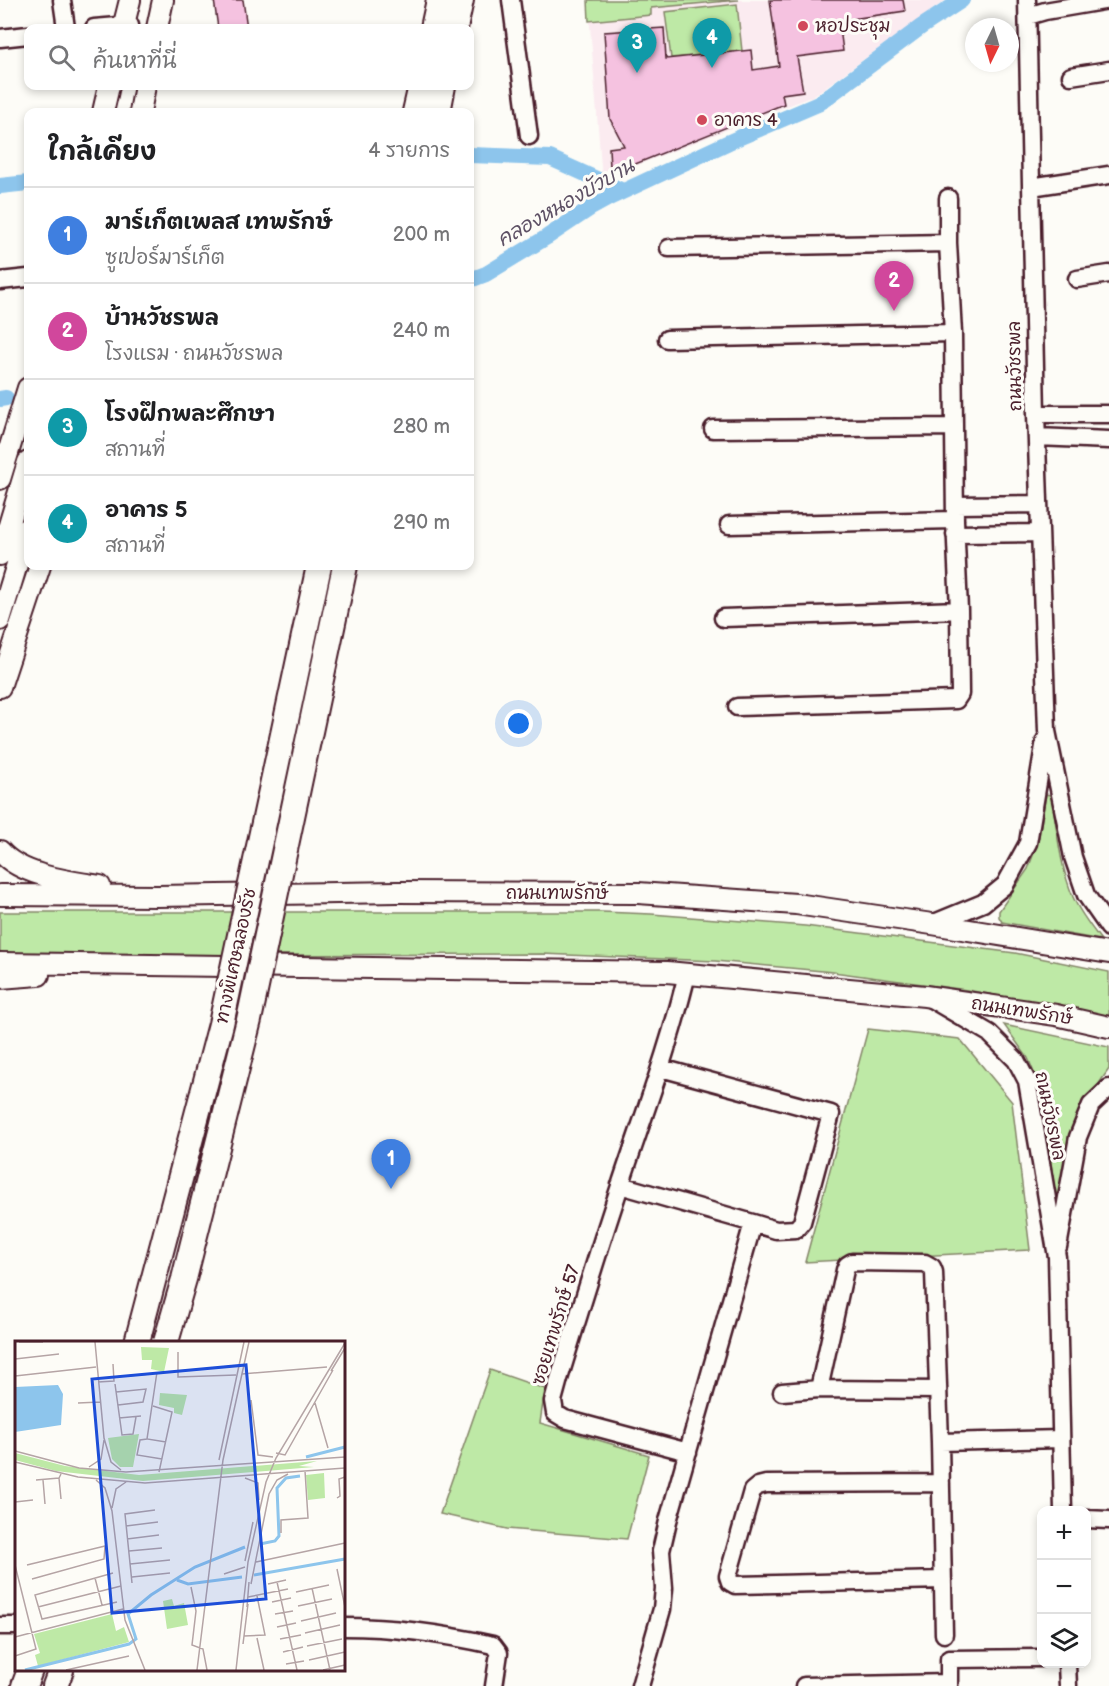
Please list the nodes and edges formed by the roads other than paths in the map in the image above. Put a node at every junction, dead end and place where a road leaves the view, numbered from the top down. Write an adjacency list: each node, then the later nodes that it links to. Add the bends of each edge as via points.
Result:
1 (62, 0): 9 (street)
2 (132, 0): 10 (main road)
3 (164, 0): 11 (main road); 12 (main road)
4 (439, 0): 13 (highway)
5 (461, 0): 14 (highway)
6 (511, 0): 31 (street)
7 (1109, 0): 8 (street, via 1045,10)
8 (1028, 8): 33 (street, ถนนวัชรพล)
9 (65, 24)
10 (128, 24)
11 (158, 24)
12 (162, 24)
13 (434, 24)
14 (456, 24)
15 (24, 35): 16 (street)
16 (0, 38)
17 (1109, 70): 18 (street)
18 (1071, 76)
19 (109, 90): 25 (main road)
20 (120, 90): 26 (main road)
21 (144, 90): 27 (main road)
22 (154, 90): 28 (main road)
23 (420, 90): 29 (highway)
24 (442, 90): 30 (highway)
25 (104, 108)
26 (118, 108)
27 (141, 108)
28 (151, 108)
29 (416, 108)
30 (439, 108)
31 (529, 136)
32 (1109, 175): 33 (street)
33 (1031, 187): 44 (street, ถนนวัชรพล)
34 (948, 198): 35 (street)
35 (948, 243): 36 (street); 41 (street)
36 (669, 248)
37 (1109, 274): 39 (street)
38 (24, 278): 40 (street)
39 (1077, 279)
40 (0, 281)
41 (952, 333): 42 (street); 46 (street)
42 (667, 339)
43 (24, 401): 51 (main road)
44 (1036, 414): 45 (street); 48 (street, ถนนวัชรพล)
45 (1109, 414)
46 (954, 427): 47 (street); 53 (street)
47 (714, 429)
48 (1037, 437): 49 (street); 52 (street, ถนนวัชรพล)
49 (1109, 440)
50 (24, 475): 57 (main road)
51 (0, 479)
52 (1039, 504): 53 (street); 55 (street, ถนนวัชรพล)
53 (955, 520): 54 (street); 55 (street); 61 (street)
54 (729, 525)
55 (1040, 533): 66 (street, ถนนวัชรพล)
56 (24, 541): 63 (main road)
57 (0, 555)
58 (39, 570): 64 (main road)
59 (318, 570): 84 (highway, ทางพิเศษฉลองรัช, bridge, via 221,1024)
60 (344, 570): 85 (highway, ทางพิเศษฉลองรัช, bridge, via 249,1020)
61 (959, 610): 62 (street); 65 (street, via 960,694 956,700)
62 (723, 618)
63 (0, 620)
64 (0, 687)
65 (737, 707)
66 (1047, 731): 70 (street, ถนนวัชรพล, via 1028,843 1005,885 983,903); 71 (street, ถนนวัชรพล, via 1073,857 1086,896)
67 (0, 850): 69 (main road, via 6,858 32,872)
68 (0, 896): 69 (main road, ถนนเทพรักษ์)
69 (158, 896): 70 (main road, ถนนเทพรักษ์, via 638,893 796,904)
70 (932, 924): 72 (main road, ถนนเทพรักษ์)
71 (1109, 928)
72 (1109, 953)
73 (0, 963): 74 (main road, ถนนเทพรักษ์)
74 (152, 966): 75 (main road, ถนนเทพรักษ์); 76 (main road)
75 (687, 974): 77 (main road, ถนนเทพรักษ์); 79 (street, ซอยเทพรักษ์ 57)
76 (0, 978)
77 (925, 996): 78 (main road, ถนนเทพรักษ์, via 1056,1015); 83 (street, ถนนวัชรพล, via 989,1033 1016,1060 1027,1081)
78 (1109, 1027)
79 (661, 1068): 81 (street, ซอยเทพรักษ์ 57); 82 (street, via 831,1114 802,1222 796,1229 776,1230)
80 (1109, 1088): 83 (street, ถนนวัชรพล, via 1091,1105 1078,1137)
81 (620, 1185): 82 (street); 91 (street, ซอยเทพรักษ์ 57, via 559,1379 553,1401 555,1413)
82 (753, 1223): 91 (street)
83 (1057, 1257): 89 (street, ถนนวัชรพล)
84 (137, 1341)
85 (166, 1341)
86 (819, 1389): 87 (street); 87 (street, via 845,1270 852,1262 925,1263 932,1267); 88 (street)
87 (938, 1390): 90 (street)
88 (782, 1392)
89 (1061, 1439): 90 (street); 93 (street, ถนนวัชรพล)
90 (940, 1442): 92 (street)
91 (688, 1452): 107 (street, via 661,1551 662,1610)
92 (941, 1483): 96 (street); 96 (street, via 758,1486 752,1491 728,1576 735,1585)
93 (1063, 1506)
94 (1091, 1519): 95 (street)
95 (1109, 1520)
96 (943, 1580): 98 (street)
97 (345, 1627): 106 (street, via 378,1627 493,1645 499,1653)
98 (944, 1634)
99 (1037, 1658): 103 (street, via 949,1659)
100 (1067, 1668): 110 (street)
101 (30, 1671): 104 (highway)
102 (61, 1671): 105 (highway)
103 (949, 1684): 109 (street)
104 (24, 1686)
105 (55, 1686)
106 (494, 1686)
107 (640, 1686)
108 (804, 1686): 109 (street)
109 (838, 1686)
110 (1068, 1686)

